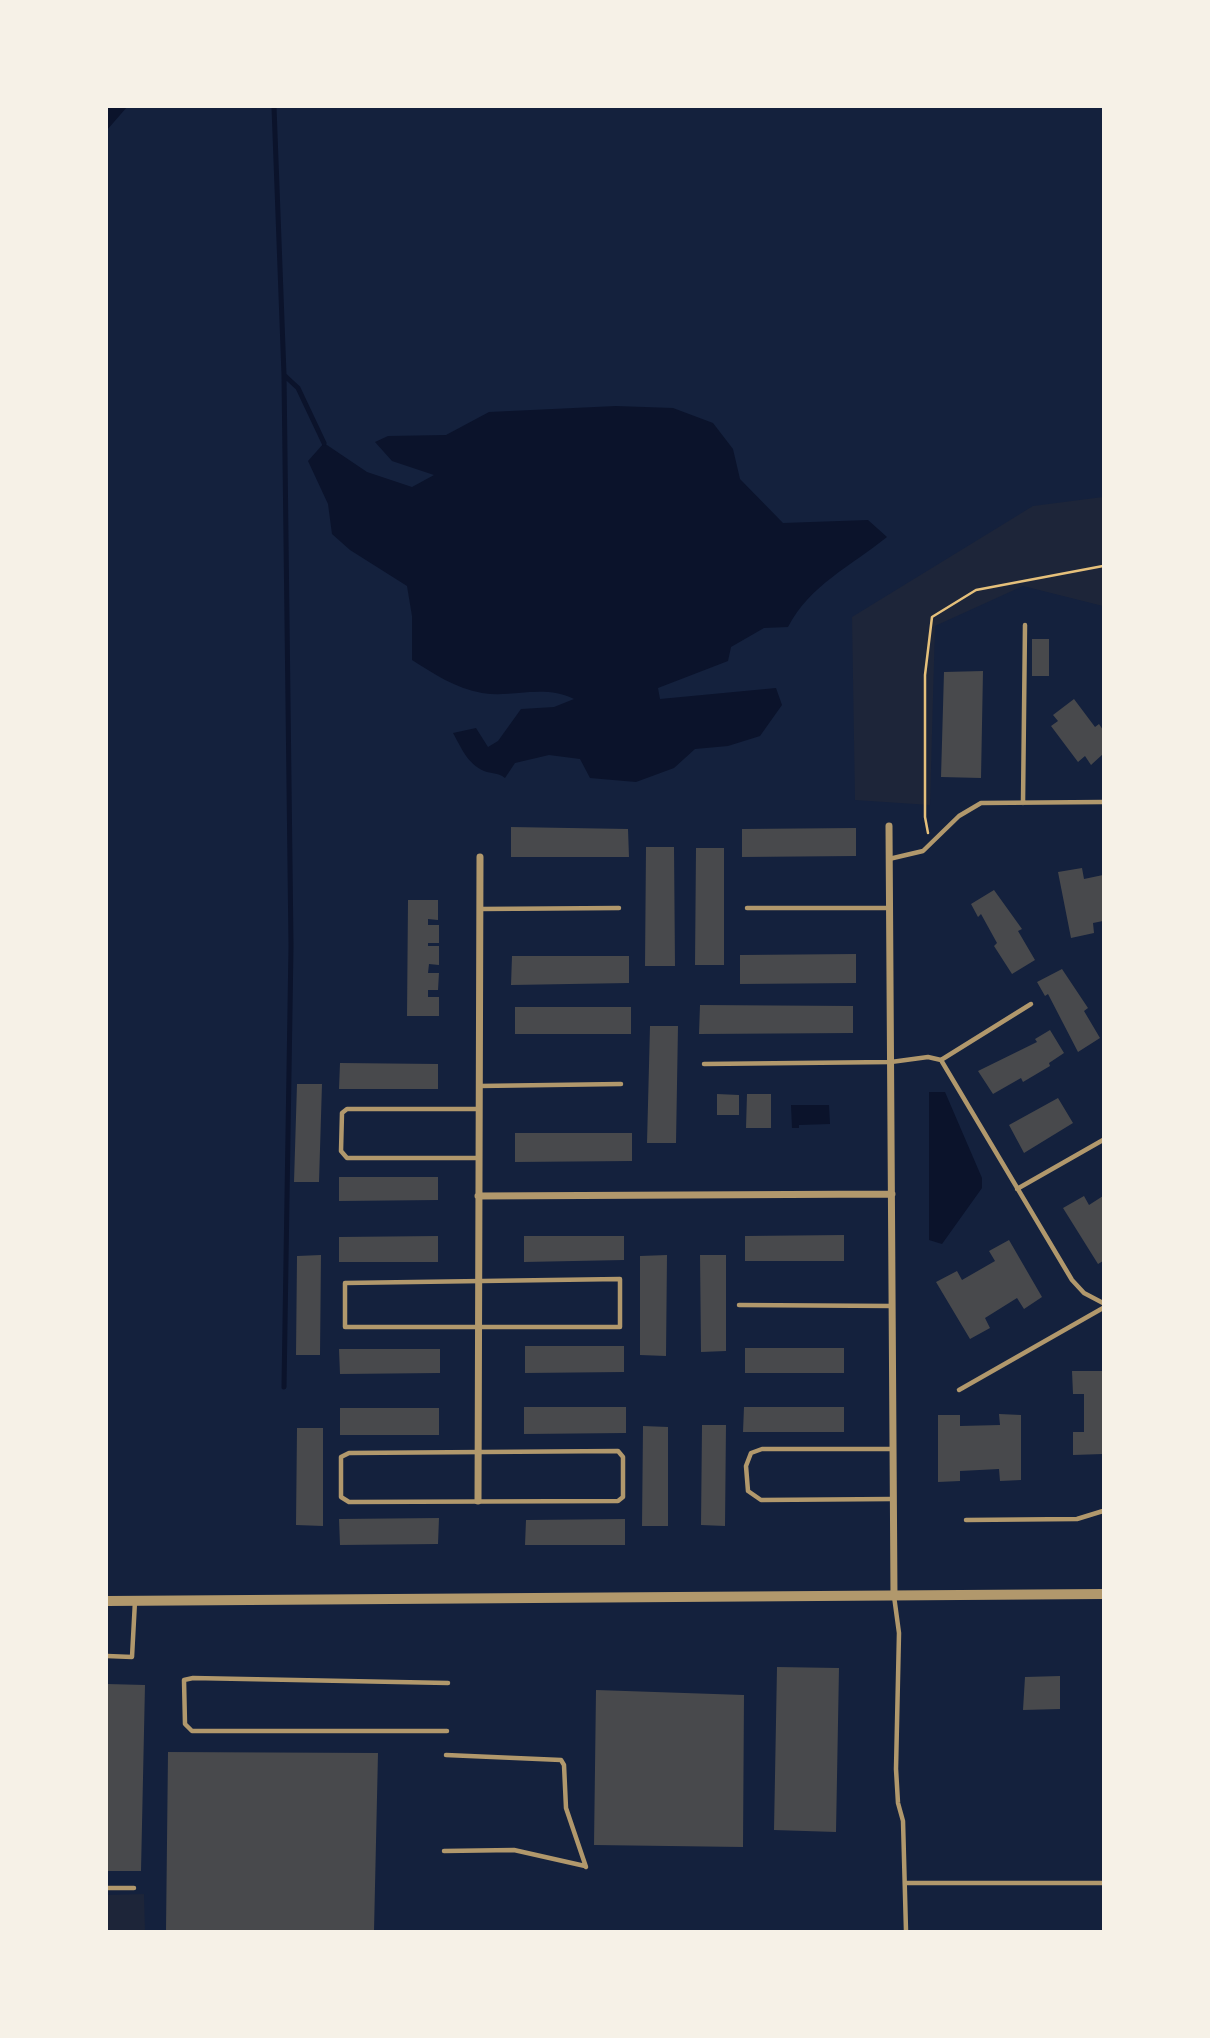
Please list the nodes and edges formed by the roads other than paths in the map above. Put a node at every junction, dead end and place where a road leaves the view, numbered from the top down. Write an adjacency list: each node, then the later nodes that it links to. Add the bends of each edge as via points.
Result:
1 (1025, 625): 3 (lane)
2 (1103, 802): 3 (lane)
3 (1023, 803): 6 (lane, via 981,803 959,816 923,851)
4 (889, 826): 6 (street)
5 (480, 857): 10 (street)
6 (889, 859): 9 (street)
7 (619, 908): 10 (lane)
8 (747, 908): 9 (lane)
9 (889, 908): 13 (street)
10 (479, 909): 16 (street)
11 (1031, 1004): 12 (lane)
12 (941, 1060): 13 (lane, via 928,1057); 20 (lane)
13 (891, 1062): 14 (lane); 21 (street)
14 (704, 1064)
15 (621, 1084): 16 (lane)
16 (478, 1086): 17 (street)
17 (478, 1109): 19 (street); 19 (lane, via 347,1109 342,1114 341,1151 347,1158)
18 (1103, 1140): 20 (lane)
19 (478, 1158): 22 (street)
20 (1017, 1189): 26 (lane, via 1072,1280)
21 (892, 1194): 22 (street); 25 (street)
22 (478, 1196): 23 (street)
23 (478, 1280): 27 (street); 27 (lane, via 345,1283 345,1327); 27 (lane, via 620,1279 620,1327)
24 (740, 1305): 25 (lane)
25 (892, 1306): 29 (street)
26 (1103, 1306): 28 (lane)
27 (478, 1327): 30 (street)
28 (959, 1390)
29 (893, 1449): 31 (street); 31 (lane, via 762,1449 749,1455 746,1466 748,1492 761,1500)
30 (478, 1451): 32 (street); 32 (lane, via 349,1453 341,1457 341,1497 349,1502); 32 (lane, via 618,1451 623,1457 623,1497 618,1501)
31 (893, 1499): 36 (street)
32 (478, 1501)
33 (1103, 1511): 34 (lane, via 1077,1519)
34 (966, 1520)
35 (1103, 1594): 36 (street)
36 (894, 1596): 37 (street); 44 (lane, via 899,1633 896,1769)
37 (135, 1600): 38 (street); 39 (lane, via 132,1657)
38 (107, 1601)
39 (107, 1656)
40 (448, 1683): 41 (lane, via 193,1678 184,1680 182,1693 185,1724 192,1731)
41 (447, 1731)
42 (446, 1755): 43 (lane, via 561,1760 566,1808 586,1867 514,1850)
43 (444, 1851)
44 (905, 1883): 45 (lane); 48 (lane)
45 (1103, 1883)
46 (107, 1888): 47 (lane)
47 (134, 1888)
48 (906, 1931)

